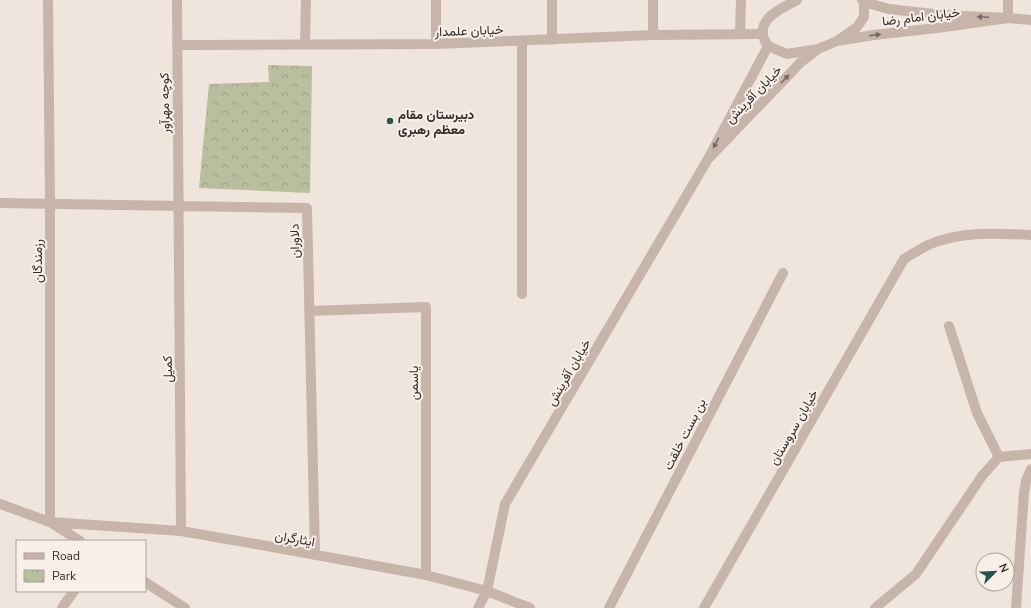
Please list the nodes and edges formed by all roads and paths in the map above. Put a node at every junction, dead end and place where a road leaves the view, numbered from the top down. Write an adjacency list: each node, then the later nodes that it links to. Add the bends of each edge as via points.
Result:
1 (48, 0): 28 (street, رزمندگان)
2 (176, 0): 23 (street, کوچه مهرآور)
3 (306, 0): 21 (street)
4 (436, 0): 22 (street)
5 (552, 0): 18 (street)
6 (653, 0): 17 (street)
7 (741, 0): 15 (street)
8 (781, 0): 12 (street)
9 (796, 0): 12 (street)
10 (1008, 0): 13 (street)
11 (863, 1): 13 (street, خیابان امام رضا, one-way to 11, via 889,9); 20 (street, via 864,17 857,27)
12 (776, 12): 16 (street, via 764,22)
13 (1008, 18): 14 (street, خیابان امام رضا); 20 (street, خیابان امام رضا, one-way to 13)
14 (1031, 20)
15 (740, 34): 16 (street, خیابان علمدار); 17 (street, خیابان علمدار)
16 (762, 34): 24 (street)
17 (653, 35): 18 (street, خیابان علمدار)
18 (552, 40): 19 (street, خیابان علمدار)
19 (522, 41): 22 (street, خیابان علمدار); 32 (street)
20 (837, 41): 25 (street)
21 (305, 44): 22 (street, خیابان علمدار); 23 (street, خیابان علمدار)
22 (436, 44)
23 (177, 45): 29 (street, کوچه مهرآور)
24 (768, 46): 25 (street, via 787,54); 26 (street, خیابان آفرینش, one-way to 26)
25 (818, 49): 26 (street, خیابان آفرینش, one-way to 25, via 801,62)
26 (708, 159): 45 (street, خیابان آفرینش, via 505,504)
27 (0, 203): 28 (street, دلاوران)
28 (50, 204): 29 (street, دلاوران); 39 (street, رزمندگان)
29 (178, 206): 33 (street, دلاوران, via 306,208); 40 (street, کمیل)
30 (1031, 235): 52 (street, خیابان سروستان, via 965,235 928,245 904,259)
31 (782, 273): 51 (street, بن بست خلقت)
32 (522, 294)
33 (309, 311): 42 (street, دلاوران); 43 (street, یاسمن, via 426,307)
34 (949, 326): 36 (street, via 978,413)
35 (1031, 454): 36 (street)
36 (999, 457): 53 (street, via 982,476 916,574)
37 (1031, 469): 54 (street, via 1024,492)
38 (0, 504): 39 (street)
39 (50, 522): 40 (street, ایثارگران); 41 (street)
40 (181, 531): 42 (street, ایثارگران)
41 (78, 540)
42 (315, 555): 43 (street, ایثارگران)
43 (426, 575): 45 (street, ایثارگران)
44 (146, 583): 48 (street)
45 (487, 591): 49 (street, خیابان آفرینش); 50 (street, ایثارگران)
46 (73, 592): 47 (street)
47 (62, 608)
48 (185, 608)
49 (478, 608)
50 (530, 608)
51 (609, 608)
52 (704, 608)
53 (875, 608)
54 (1016, 608)

